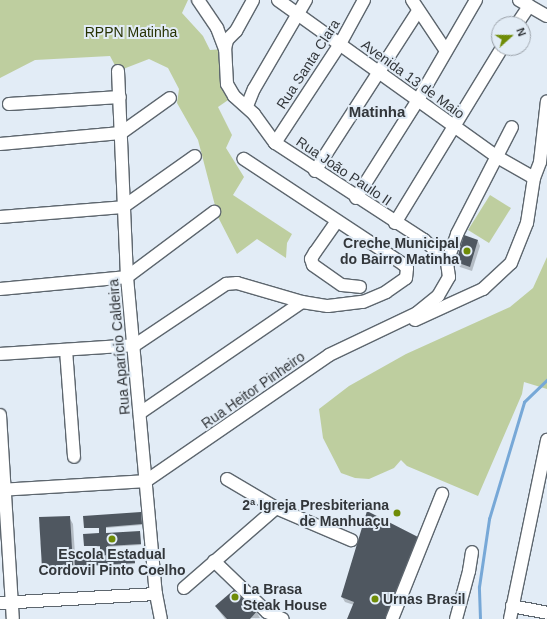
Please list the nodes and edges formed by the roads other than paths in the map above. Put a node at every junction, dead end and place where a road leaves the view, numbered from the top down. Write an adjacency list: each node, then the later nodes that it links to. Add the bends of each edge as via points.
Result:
1 (198, 0): 14 (street, Rua João Paulo II, via 217,28)
2 (253, 0): 14 (street, via 236,31 227,40)
3 (278, 0): 10 (street, Avenida 13 de Maio)
4 (306, 0): 10 (street)
5 (364, 0): 13 (street, Rua Santa Clara)
6 (412, 0): 9 (street)
7 (476, 0): 15 (street)
8 (524, 3): 11 (street); 12 (street)
9 (418, 11): 15 (street); 18 (street)
10 (298, 15): 13 (street, Avenida 13 de Maio); 24 (street, via 254,89)
11 (520, 16)
12 (547, 16)
13 (340, 44): 18 (street, Avenida 13 de Maio); 28 (street, Rua Santa Clara)
14 (225, 49): 24 (street, Rua João Paulo II, via 227,84 234,96)
15 (446, 51): 21 (street)
16 (497, 56): 25 (street)
17 (118, 71): 19 (street, Rua Aparício Caldeira)
18 (379, 73): 21 (street, Avenida 13 de Maio); 34 (street)
19 (120, 97): 23 (street); 27 (street, Rua Aparício Caldeira)
20 (170, 98): 27 (street)
21 (418, 100): 25 (street, Avenida 13 de Maio); 36 (street)
22 (547, 101): 33 (street)
23 (9, 104)
24 (247, 106): 28 (street, Rua João Paulo II)
25 (454, 126): 31 (street, Avenida 13 de Maio); 41 (street)
26 (512, 128): 31 (street)
27 (121, 133): 29 (street); 37 (street, Rua Aparício Caldeira)
28 (275, 143): 34 (street, Rua João Paulo II)
29 (0, 144)
30 (195, 156): 37 (street)
31 (499, 158): 35 (street, Avenida 13 de Maio); 42 (street, via 457,234)
32 (244, 159): 40 (street)
33 (543, 163): 35 (street)
34 (315, 171): 36 (street, Rua João Paulo II)
35 (534, 178): 47 (street, via 522,239 511,263 502,274 483,289 445,308)
36 (356, 198): 41 (street, Rua João Paulo II)
37 (123, 207): 39 (street); 43 (street, Rua Aparício Caldeira)
38 (214, 212): 43 (street)
39 (0, 218)
40 (337, 221): 44 (street, via 311,259 313,266 342,285); 46 (street, via 403,264 408,273 400,283 363,302 328,306)
41 (395, 223): 42 (street, Rua João Paulo II, via 424,240)
42 (447, 262): 47 (street, via 449,277 438,296 418,313)
43 (127, 277): 45 (street); 48 (street, Rua Aparício Caldeira)
44 (360, 287)
45 (0, 289)
46 (302, 302): 48 (street, via 237,283 226,284); 51 (street)
47 (382, 331): 56 (street, Rua Heitor Pinheiro, via 329,355)
48 (134, 345): 49 (street); 51 (street, Rua Aparício Caldeira)
49 (66, 350): 50 (street); 54 (street)
50 (0, 354)
51 (140, 413): 56 (street, Rua Aparício Caldeira)
52 (0, 415): 57 (street)
53 (547, 440): 66 (street)
54 (74, 457)
55 (227, 479): 59 (street)
56 (146, 481): 57 (street); 64 (street, Rua Aparício Caldeira)
57 (2, 490): 65 (street)
58 (442, 494): 72 (street)
59 (276, 508): 60 (street); 62 (street)
60 (351, 540)
61 (472, 552): 73 (street)
62 (214, 561): 63 (street); 68 (street)
63 (184, 588)
64 (156, 594): 65 (street); 70 (street, Rua Aparício Caldeira)
65 (6, 603): 69 (street)
66 (512, 606): 67 (street); 74 (street)
67 (547, 613)
68 (264, 615): 71 (street)
69 (13, 619)
70 (161, 619)
71 (283, 619)
72 (392, 619)
73 (456, 619)
74 (510, 619)

